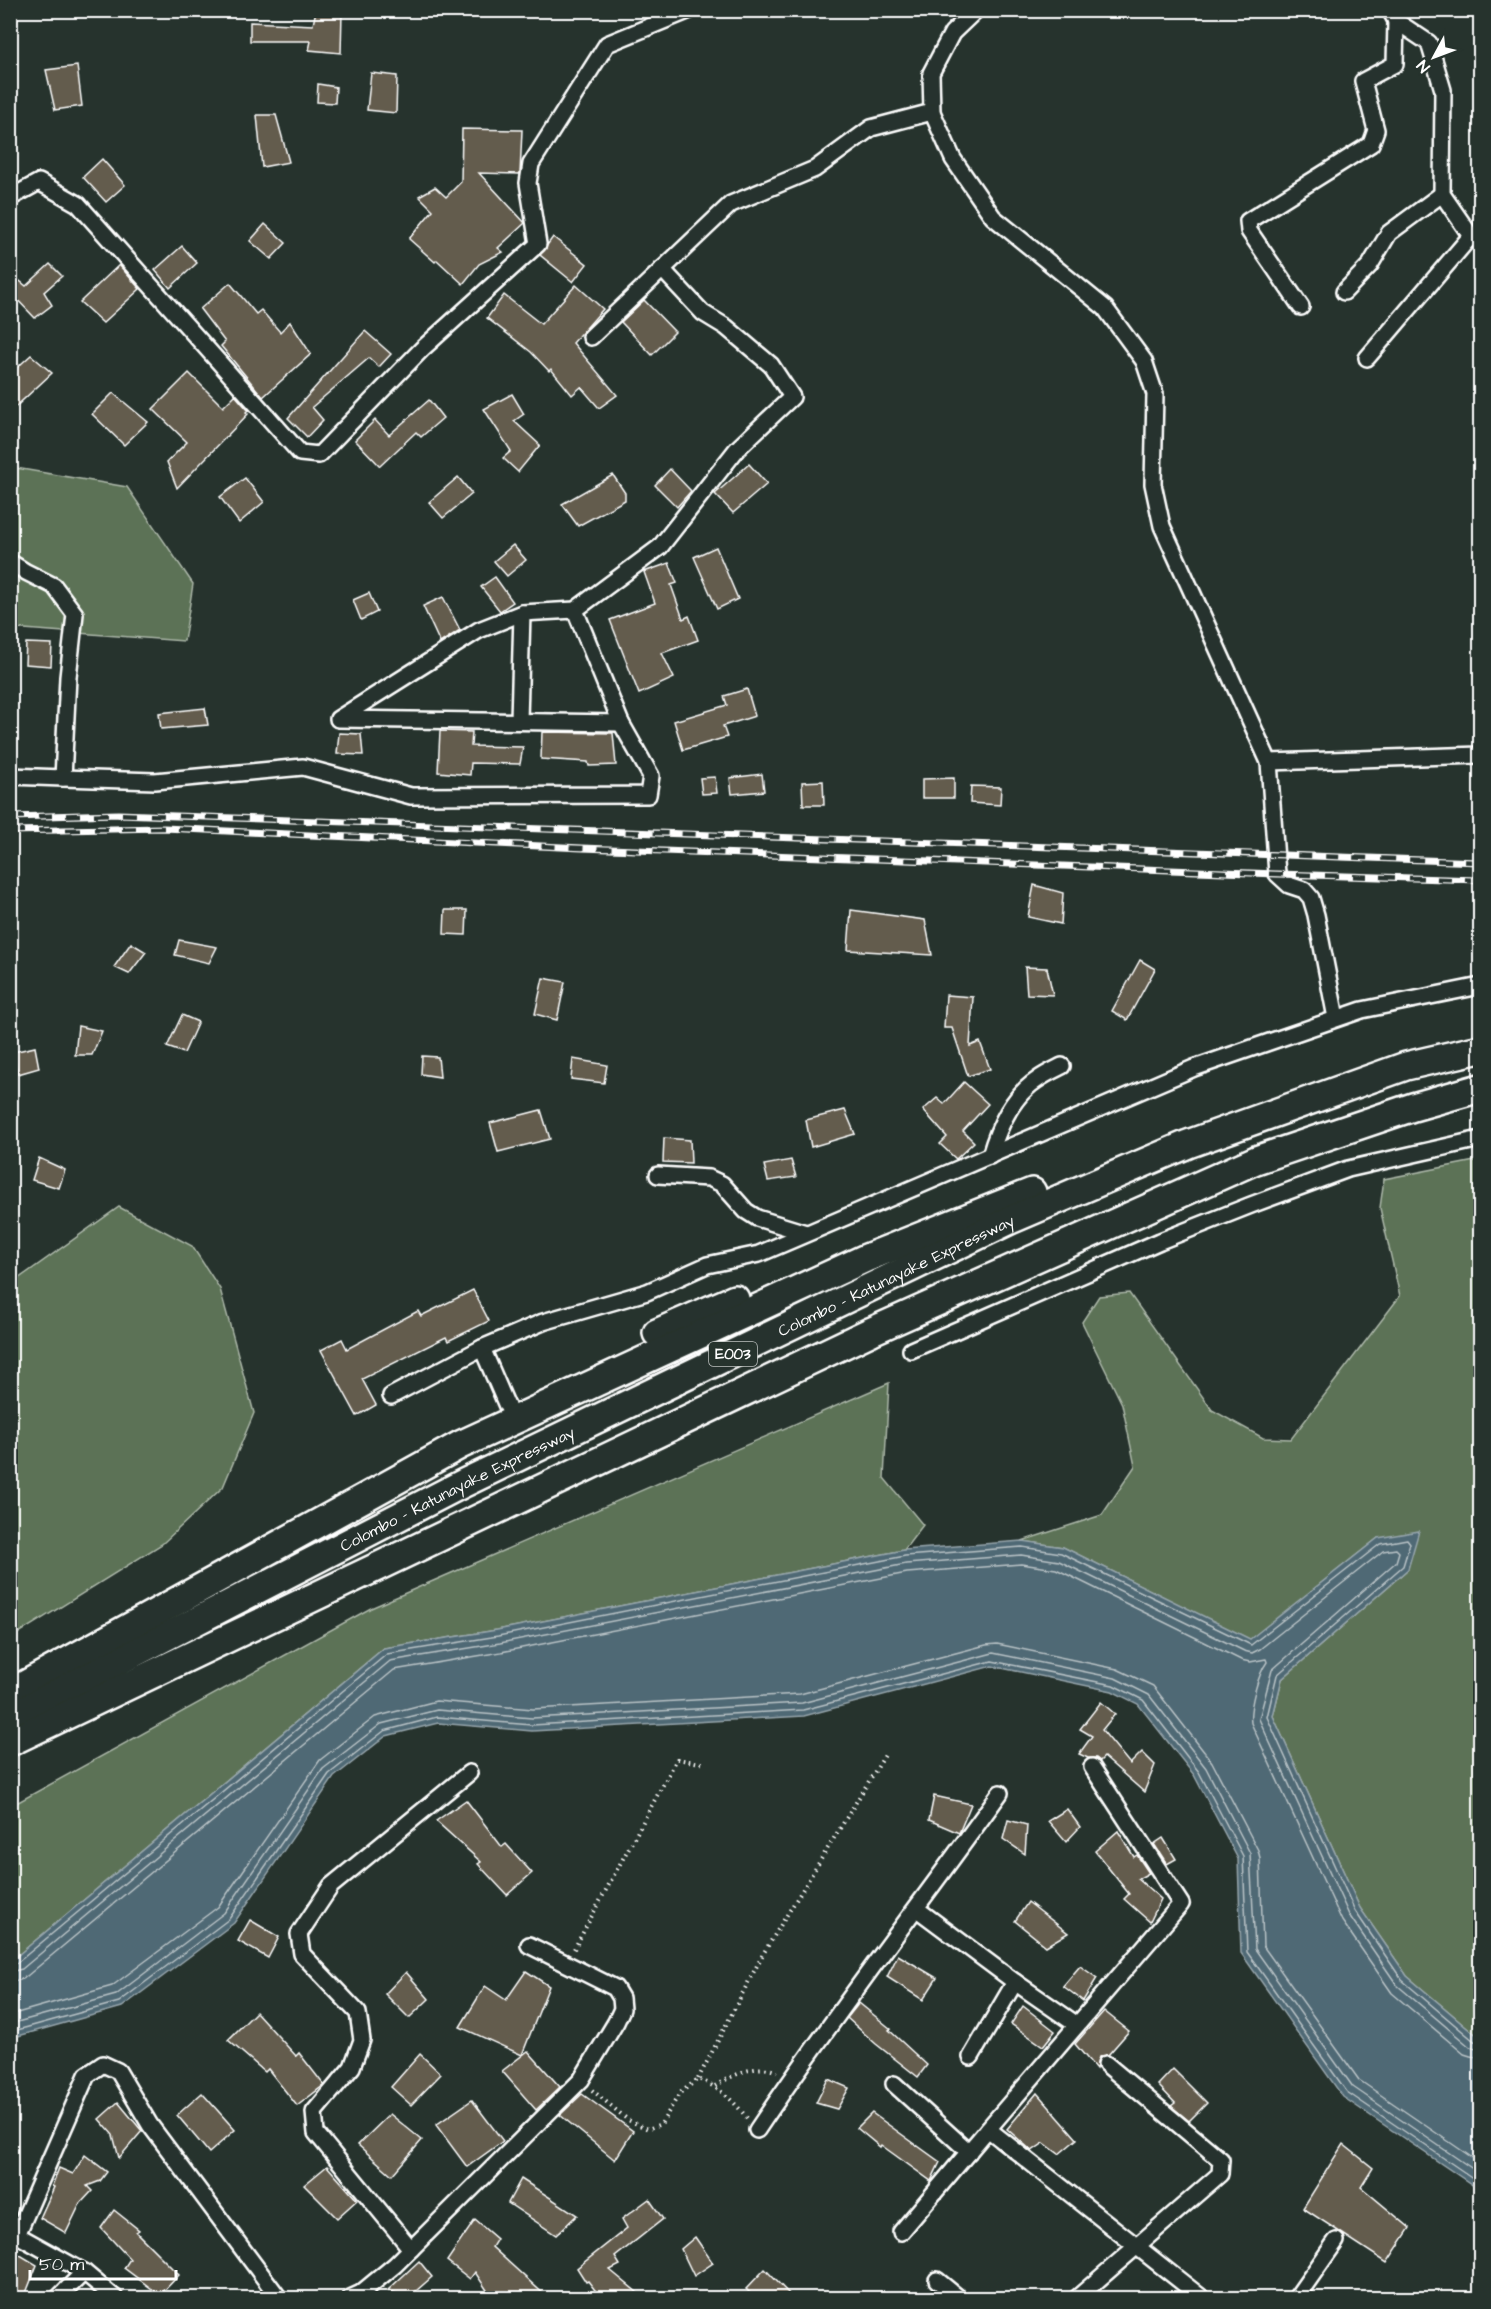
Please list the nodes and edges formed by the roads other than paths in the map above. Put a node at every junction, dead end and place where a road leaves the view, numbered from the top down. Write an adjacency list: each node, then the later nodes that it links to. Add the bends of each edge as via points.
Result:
1 (690, 10): 6 (street, via 607,44 531,164 528,183 538,244 422,349 319,455 300,453 78,204 39,182)
2 (976, 10): 4 (street, via 952,33 931,73)
3 (1393, 16): 5 (street, via 1429,43 1443,90); 10 (street, via 1395,64 1363,81 1377,130 1371,144 1248,221 1249,231)
4 (932, 112): 8 (street, via 871,128 815,169 731,204); 19 (street, via 953,159 993,217 1105,308 1144,361 1155,394 1153,484 1162,526)
5 (1442, 194): 7 (street); 9 (street, via 1389,233 1370,266)
6 (10, 198)
7 (1476, 238): 12 (street)
8 (662, 269): 11 (street); 14 (street, via 703,313 771,365 792,397 737,450 660,547)
9 (1344, 292)
10 (1301, 307)
11 (591, 337)
12 (1367, 358)
13 (10, 562): 21 (street, via 54,586 75,614)
14 (575, 610): 15 (street); 17 (street)
15 (522, 613): 16 (street); 16 (street, via 479,630 338,719)
16 (519, 720): 17 (street)
17 (621, 723): 21 (street, via 651,776 648,795 411,796 303,767 155,781)
18 (1480, 755): 19 (street)
19 (1269, 762): 23 (street, via 1277,874 1311,898)
20 (10, 776): 21 (street)
21 (63, 778)
22 (1480, 986): 23 (street)
23 (1336, 1018): 29 (street, via 1194,1068)
24 (1480, 1049): 27 (highway, Colombo - Katunayake Expressway / E003, via 1406,1066)
25 (1062, 1066): 29 (street, via 1035,1080 1013,1104 998,1130)
26 (1480, 1088): 42 (highway, Colombo - Katunayake Expressway / E003, via 1256,1160 872,1331)
27 (1206, 1138): 30 (highway, Colombo - Katunayake Expressway / E003); 32 (highway, via 1058,1181)
28 (1480, 1139): 35 (street, via 1348,1169 1160,1241)
29 (990, 1156): 33 (street)
30 (1122, 1172): 40 (highway, via 965,1232 468,1462); 41 (highway, Colombo - Katunayake Expressway / E003, via 1010,1220 464,1483)
31 (658, 1175): 33 (street, via 709,1178 722,1184 757,1218)
32 (1012, 1199): 37 (highway, via 862,1247 708,1310); 39 (highway, via 866,1258 460,1445)
33 (806, 1233): 34 (street, via 759,1254 707,1264 647,1292 543,1322)
34 (482, 1348): 36 (street); 37 (street)
35 (911, 1350)
36 (391, 1396)
37 (507, 1406): 38 (highway, via 107,1620)
38 (10, 1683)
39 (10, 1693)
40 (10, 1706)
41 (10, 1717)
42 (10, 1742)
43 (1092, 1767): 49 (street, via 1181,1904)
44 (470, 1773): 60 (street, via 331,1886 299,1934 302,1954 358,2013 362,2040 352,2067 314,2112 316,2133)
45 (1000, 1794): 46 (street)
46 (917, 1909): 48 (street); 54 (street, via 812,2048)
47 (529, 1945): 60 (street, via 615,1988 621,1998 616,2022 581,2080)
48 (1015, 1982): 49 (street); 50 (street)
49 (1077, 2025): 53 (street)
50 (971, 2057)
51 (1106, 2064): 59 (street, via 1221,2160 1220,2174)
52 (894, 2084): 55 (street)
53 (988, 2129): 55 (street); 59 (street)
54 (757, 2130)
55 (969, 2152): 56 (street)
56 (901, 2232)
57 (14, 2233): 61 (street); 67 (street, via 87,2075 103,2064 118,2071 150,2126)
58 (1336, 2241): 70 (street)
59 (1136, 2247): 63 (street); 69 (street)
60 (411, 2249): 64 (street)
61 (84, 2272): 65 (street); 66 (street)
62 (937, 2280): 68 (street)
63 (1086, 2296)
64 (358, 2297)
65 (58, 2298)
66 (115, 2298)
67 (279, 2298)
68 (959, 2298)
69 (1202, 2298)
70 (1296, 2298)

